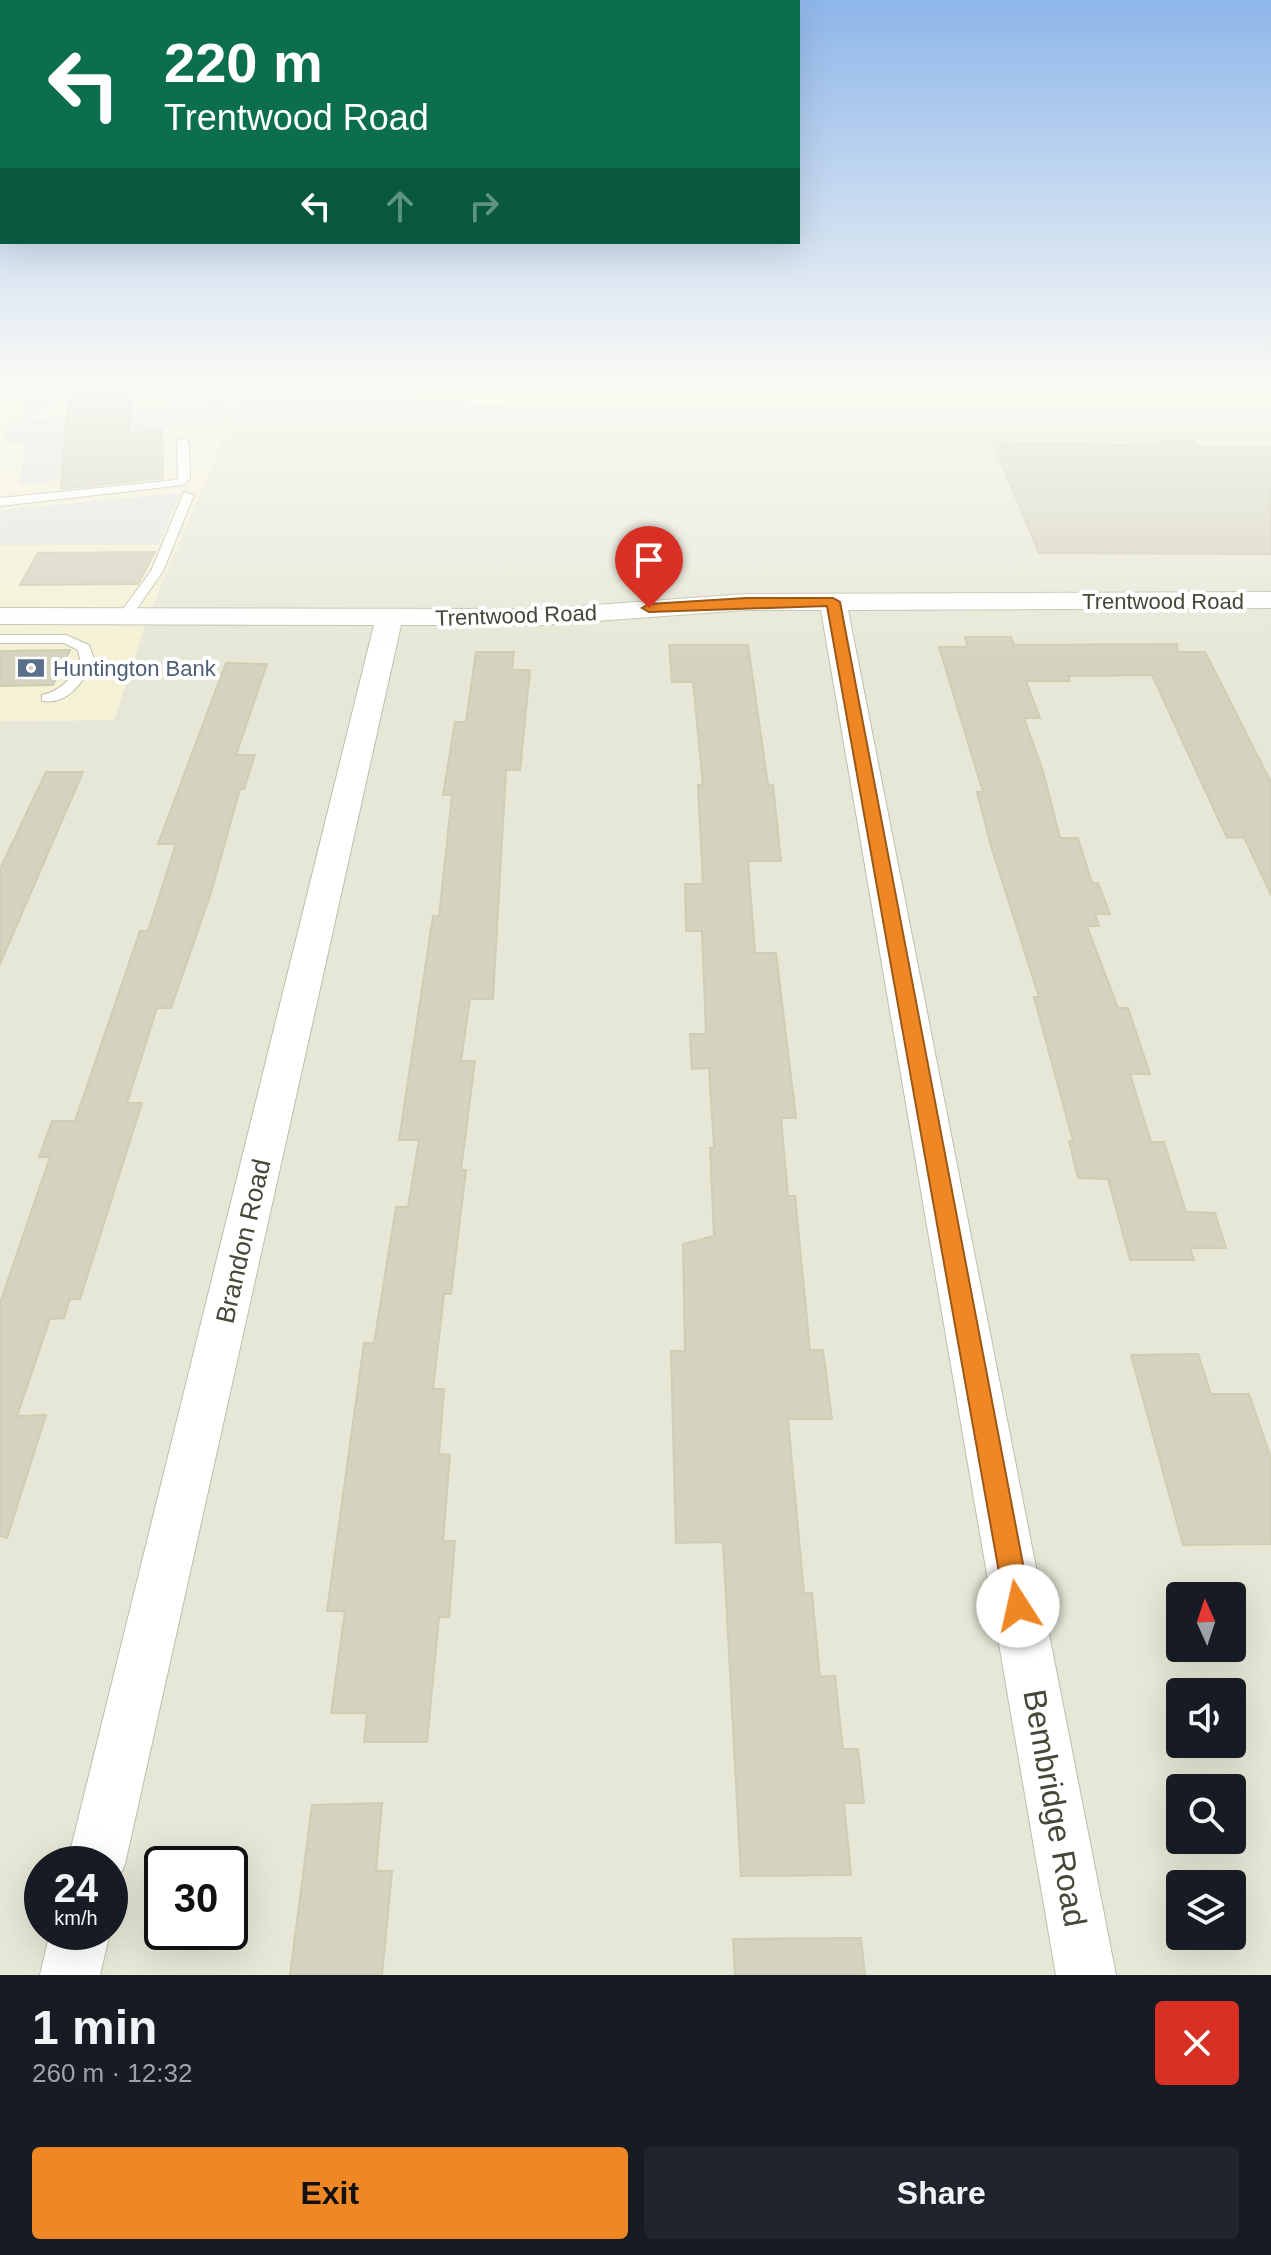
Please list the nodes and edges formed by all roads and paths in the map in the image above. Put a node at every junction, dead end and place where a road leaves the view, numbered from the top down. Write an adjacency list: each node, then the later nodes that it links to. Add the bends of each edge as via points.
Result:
1 (184, 473): 3 (lane, via 179,483)
2 (188, 495): 7 (lane, via 157,571)
3 (0, 502)
4 (1271, 600): 5 (street, Trentwood Road)
5 (833, 602): 8 (street, Trentwood Road, via 746,602 541,617); 14 (street, Bembridge Road)
6 (0, 616): 7 (street, Trentwood Road)
7 (124, 617): 8 (street, Trentwood Road)
8 (389, 617): 11 (street, Brandon Road)
9 (0, 639): 10 (lane, via 66,639 84,648 87,659 74,684)
10 (47, 698)
11 (100, 1846)
12 (76, 1950): 13 (street)
13 (70, 1975)
14 (1086, 1975)

